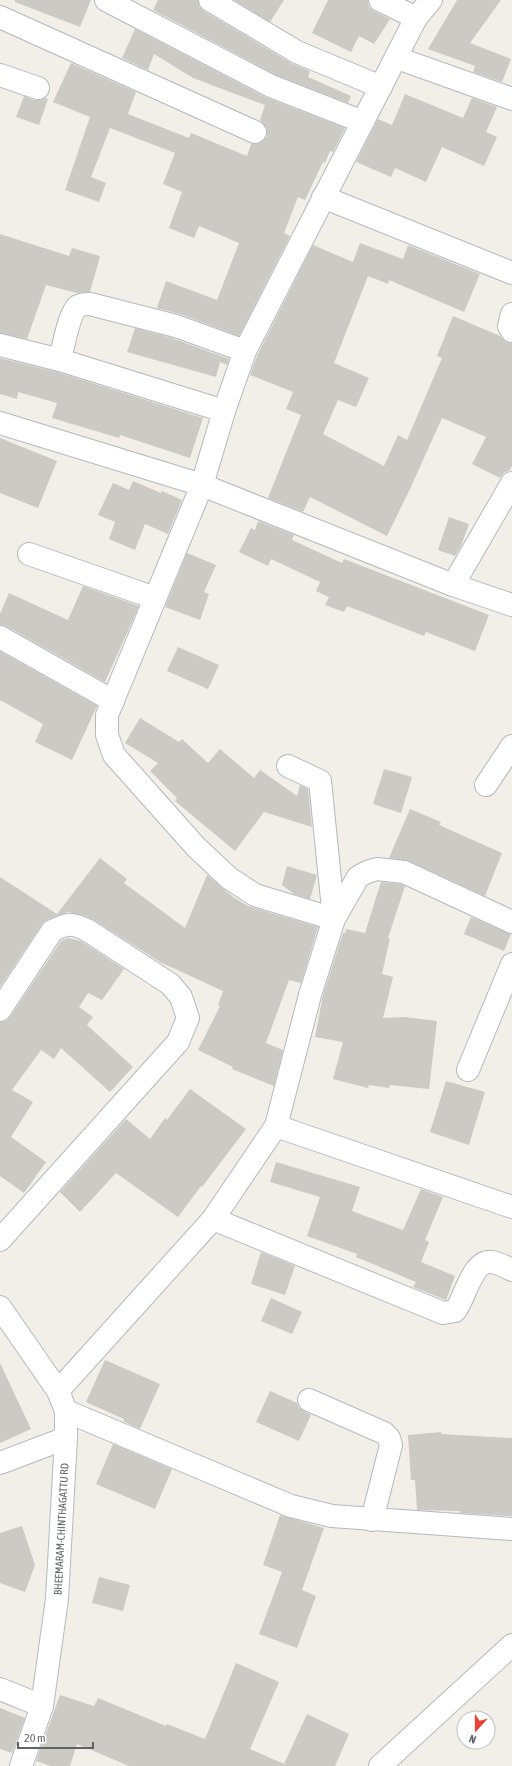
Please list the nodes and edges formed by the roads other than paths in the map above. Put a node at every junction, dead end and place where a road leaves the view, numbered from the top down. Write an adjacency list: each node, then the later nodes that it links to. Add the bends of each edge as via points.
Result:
1 (106, 0): 12 (street, via 271,86)
2 (210, 0): 9 (street, via 297,52)
3 (380, 0): 6 (street)
4 (431, 0): 6 (street)
5 (0, 17): 13 (street)
6 (416, 18): 7 (street)
7 (396, 58): 9 (street); 11 (street)
8 (0, 75): 10 (street)
9 (381, 87): 12 (street)
10 (38, 88)
11 (512, 99)
12 (363, 122): 14 (street)
13 (255, 132)
14 (323, 197): 15 (street); 19 (street)
15 (512, 272)
16 (512, 314): 17 (street, via 508,326)
17 (512, 332)
18 (0, 345): 20 (street)
19 (245, 351): 20 (street, via 176,326 90,304 76,307 72,314); 21 (street)
20 (60, 360): 21 (street)
21 (224, 411): 24 (street)
22 (0, 423): 24 (street)
23 (512, 483): 26 (street)
24 (202, 485): 26 (street); 27 (street)
25 (29, 554): 27 (street)
26 (453, 584): 28 (street)
27 (154, 598): 30 (street)
28 (512, 605)
29 (0, 637): 30 (street)
30 (113, 701): 34 (street, via 107,715 107,736 114,755 196,847 229,878 255,895)
31 (512, 746): 33 (street)
32 (288, 766): 34 (street, via 320,781)
33 (486, 785)
34 (334, 919): 35 (street, via 358,877 377,869 404,872); 39 (street, via 310,995)
35 (512, 922)
36 (512, 964): 38 (street)
37 (0, 1010): 42 (street, via 52,931 72,923 170,984 181,997 188,1018 178,1042)
38 (468, 1070)
39 (276, 1126): 40 (street); 41 (street)
40 (512, 1207)
41 (213, 1219): 43 (street, via 444,1313 455,1311 475,1270 480,1265 491,1262); 45 (street)
42 (0, 1240)
43 (512, 1270)
44 (0, 1308): 45 (street, BHEEMARAM-CHINTHAGATTU RD)
45 (58, 1391): 47 (street, BHEEMARAM-CHINTHAGATTU RD)
46 (309, 1400): 50 (street, via 384,1433 389,1438 391,1445)
47 (66, 1411): 48 (street, BHEEMARAM-CHINTHAGATTU RD); 50 (street, via 291,1506 332,1516)
48 (66, 1438): 49 (street); 54 (street, BHEEMARAM-CHINTHAGATTU RD, via 57,1599)
49 (0, 1463)
50 (372, 1520): 51 (street)
51 (512, 1529)
52 (512, 1645): 56 (street)
53 (0, 1689): 54 (street)
54 (42, 1706): 55 (street, BHEEMARAM-CHINTHAGATTU RD)
55 (22, 1766)
56 (380, 1766)

